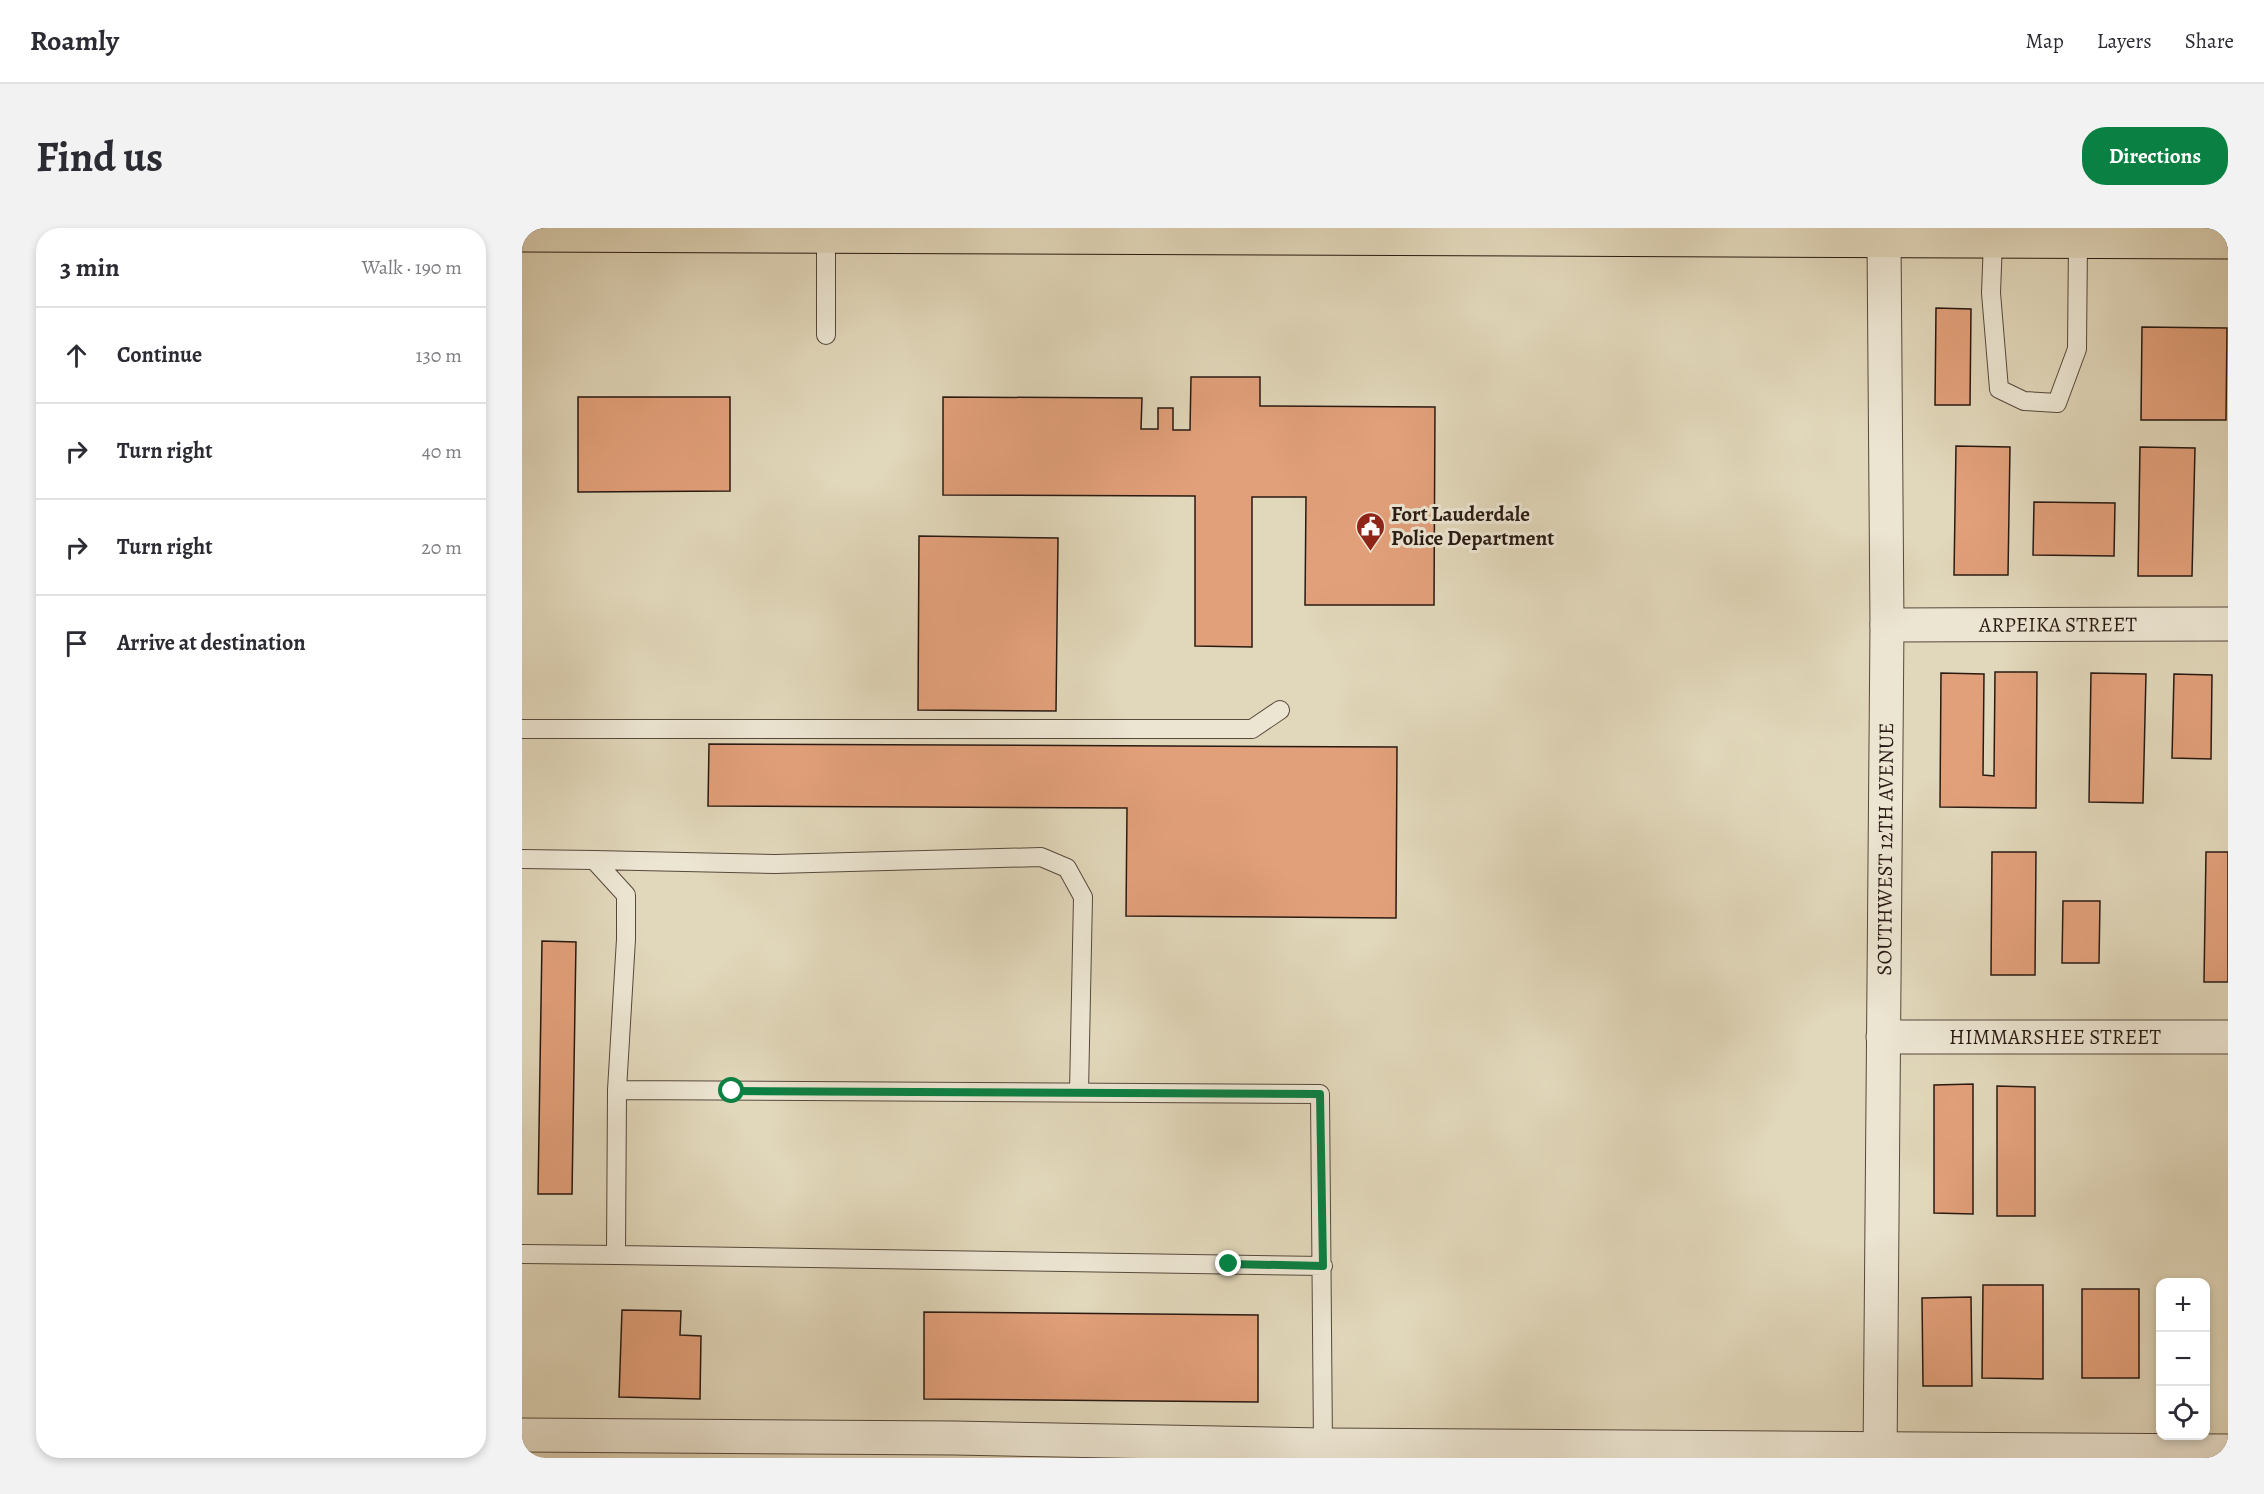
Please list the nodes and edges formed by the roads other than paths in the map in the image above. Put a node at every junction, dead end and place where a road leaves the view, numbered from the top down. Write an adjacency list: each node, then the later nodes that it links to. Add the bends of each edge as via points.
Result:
1 (908, 232): 2 (main road); 4 (main road)
2 (1303, 233): 5 (main road)
3 (522, 235): 4 (main road)
4 (826, 236): 9 (lane)
5 (1884, 240): 6 (main road); 11 (street, SOUTHWEST 12TH AVENUE)
6 (1993, 240): 7 (main road); 7 (lane, via 1991,293 1999,389 2024,401 2057,403 2077,349)
7 (2078, 241): 8 (main road)
8 (2228, 242)
9 (826, 335)
10 (2228, 624): 11 (street, ARPEIKA STREET)
11 (1887, 625): 16 (street, SOUTHWEST 12TH AVENUE)
12 (1280, 710): 13 (lane, via 1252,729)
13 (522, 729)
14 (522, 859): 15 (lane)
15 (594, 860): 18 (lane, via 626,895); 19 (lane, via 775,864 1041,857 1067,868 1083,897)
16 (1883, 1037): 17 (street, HIMMARSHEE STREET); 27 (street, SOUTHWEST 12TH AVENUE)
17 (2228, 1037)
18 (616, 1090): 19 (lane); 21 (lane)
19 (1079, 1092): 22 (lane, via 1320,1094)
20 (522, 1254): 21 (lane)
21 (616, 1255): 22 (lane)
22 (1323, 1266): 26 (lane)
23 (522, 1436): 24 (street)
24 (954, 1448): 26 (street)
25 (2228, 1451): 27 (street)
26 (1323, 1452): 27 (street)
27 (1880, 1454)

